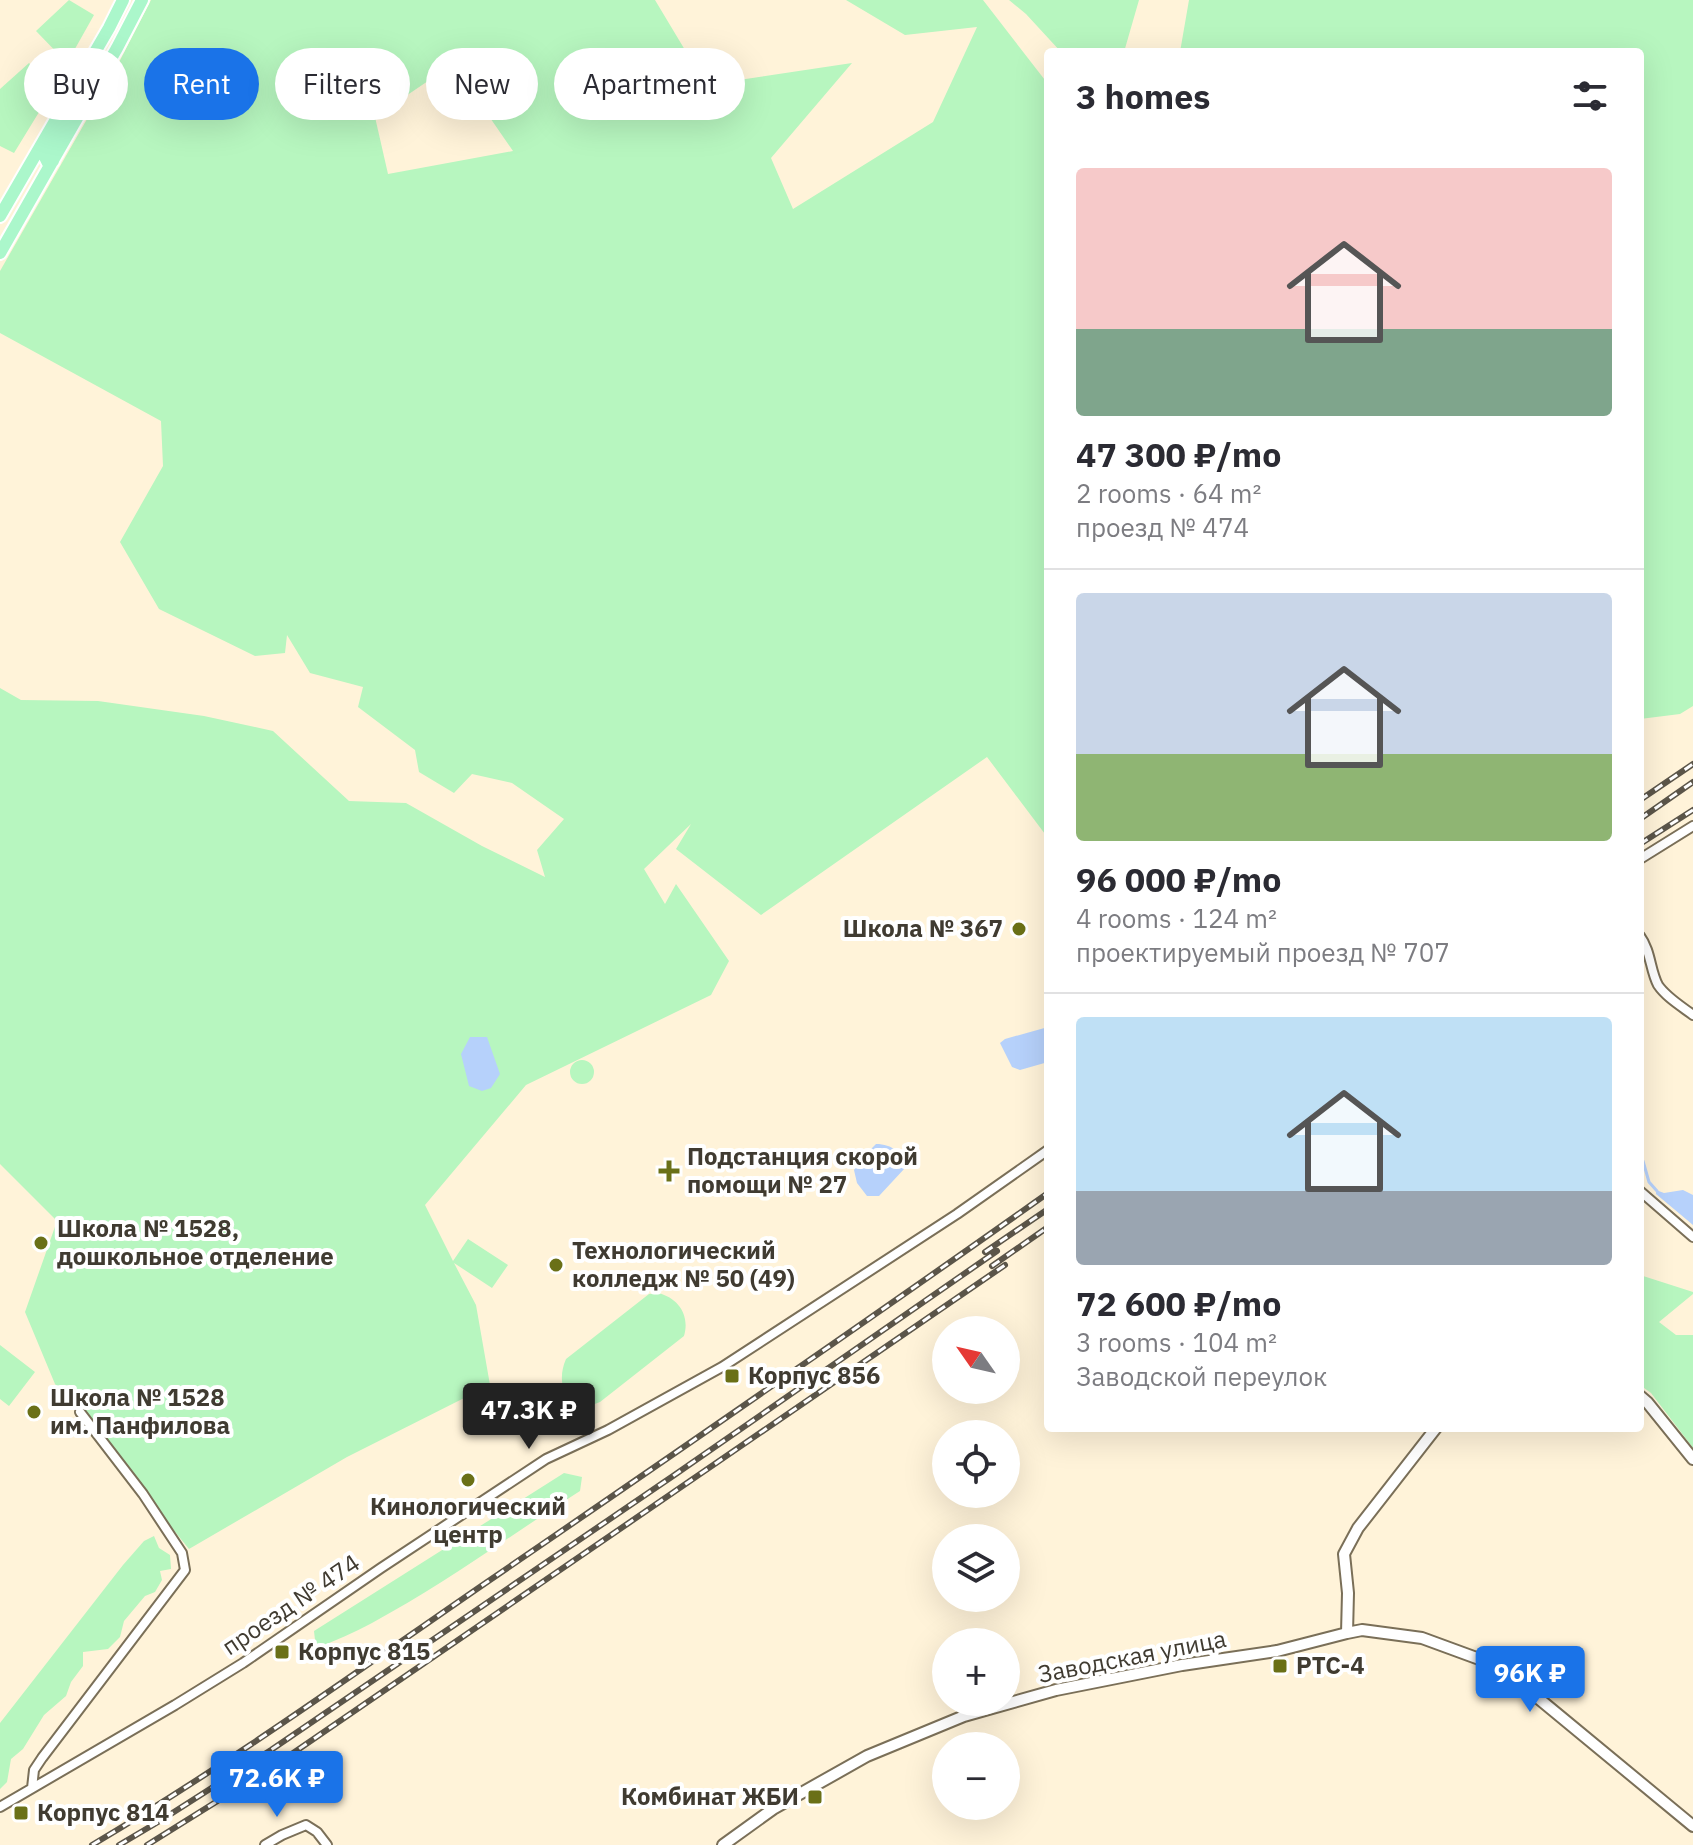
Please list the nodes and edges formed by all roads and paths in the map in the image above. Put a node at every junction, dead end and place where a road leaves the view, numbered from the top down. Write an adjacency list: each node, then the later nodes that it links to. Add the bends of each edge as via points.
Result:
1 (123, 0): 3 (main road)
2 (142, 0): 6 (main road)
3 (97, 48)
4 (55, 120): 7 (main road)
5 (66, 120): 6 (main road, via 45,159)
6 (53, 161): 8 (main road)
7 (0, 216)
8 (0, 253)
9 (1693, 826): 10 (street)
10 (1644, 857)
11 (1644, 942): 12 (street, via 1658,985)
12 (1693, 1015)
13 (1044, 1153): 21 (street, проезд № 474, via 722,1367 546,1459 243,1663)
14 (1644, 1194): 15 (street)
15 (1693, 1237)
16 (1644, 1399): 19 (street)
17 (80, 1412): 21 (street, via 143,1494 182,1553 185,1570 42,1758)
18 (1433, 1432): 20 (street, via 1348,1544)
19 (1692, 1456)
20 (1347, 1633): 23 (street, Заводская улица, via 1422,1638 1482,1660 1515,1679); 26 (street, Заводская улица, via 1277,1651 1056,1690 964,1716 867,1756 773,1809)
21 (32, 1788): 22 (street, проезд № 474)
22 (0, 1807)
23 (1693, 1826)
24 (265, 1845): 25 (street, via 306,1825)
25 (327, 1845)
26 (723, 1845)

